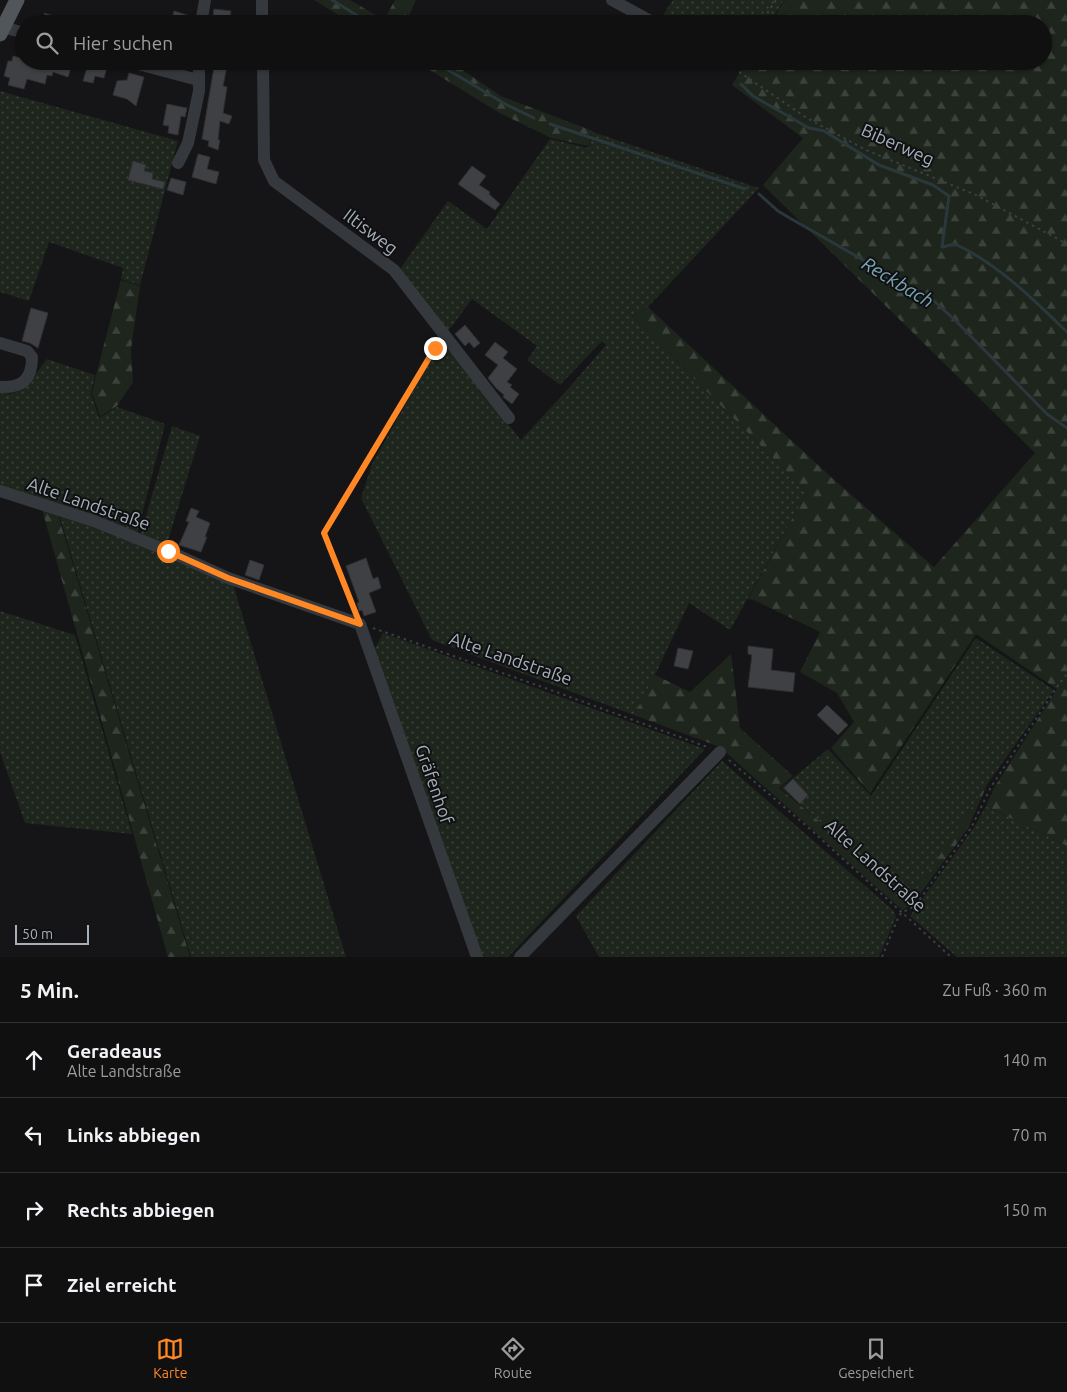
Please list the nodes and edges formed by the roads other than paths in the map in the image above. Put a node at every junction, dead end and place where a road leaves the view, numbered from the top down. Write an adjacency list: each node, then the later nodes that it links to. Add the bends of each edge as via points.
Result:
1 (16, 0): 8 (main road)
2 (205, 0): 5 (street)
3 (262, 0): 6 (street)
4 (612, 0): 7 (street)
5 (202, 15)
6 (262, 15)
7 (640, 15)
8 (2, 31): 9 (street)
9 (15, 32)
10 (161, 70): 13 (street)
11 (199, 70): 13 (street)
12 (263, 70): 17 (street, Iltisweg, via 264,160 274,181 394,270)
13 (198, 80): 14 (street, via 199,91 188,143)
14 (178, 163)
15 (0, 343): 16 (street, via 27,352 32,358 32,368 22,384)
16 (0, 387)
17 (509, 418)
18 (0, 491): 19 (street, Alte Landstraße, via 94,521 228,578)
19 (360, 624): 21 (street, Gräfenhof)
20 (720, 752): 22 (street)
21 (477, 957)
22 (520, 957)

